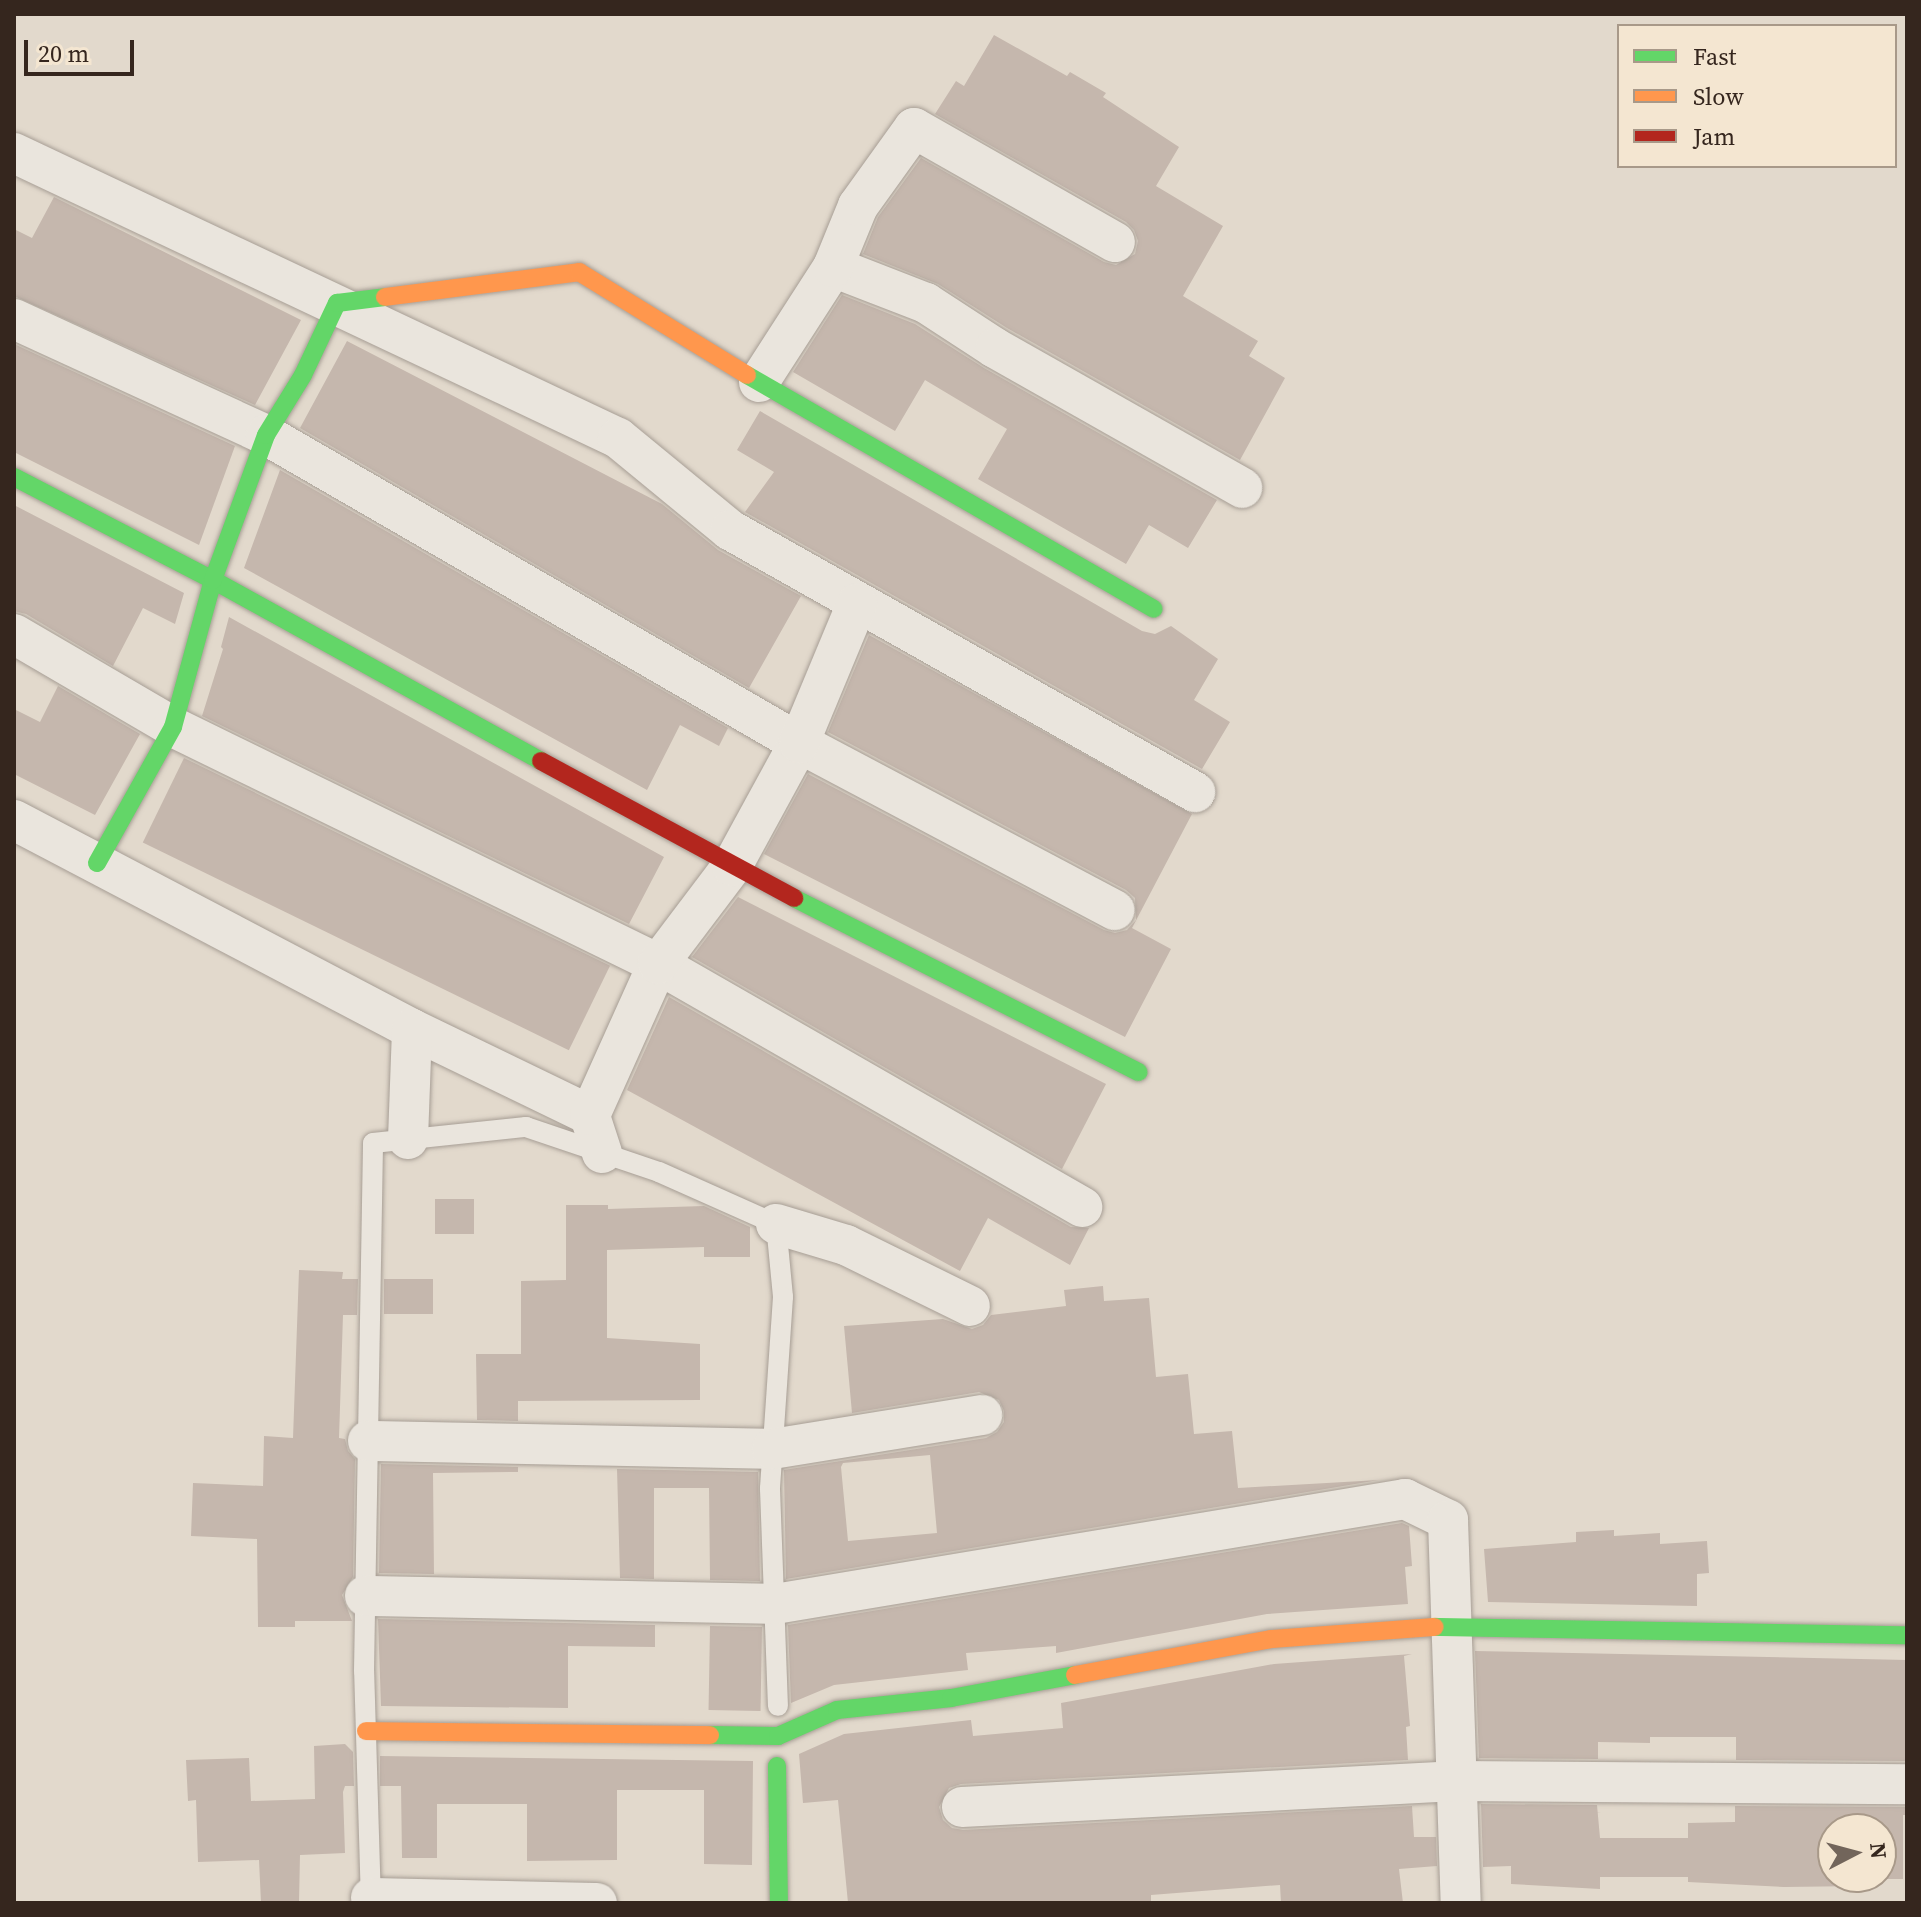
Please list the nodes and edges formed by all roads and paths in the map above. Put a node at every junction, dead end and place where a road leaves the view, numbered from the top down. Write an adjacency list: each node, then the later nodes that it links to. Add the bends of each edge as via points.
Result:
1 (14, 153): 4 (street)
2 (1115, 242): 3 (street, via 914,128 858,206)
3 (833, 267): 6 (street); 9 (street, via 926,303)
4 (337, 303): 6 (street, via 579,272); 7 (street, via 303,375); 11 (street, via 618,438 730,530)
5 (14, 319): 7 (street)
6 (759, 382): 12 (street)
7 (266, 435): 10 (street); 15 (street)
8 (14, 477): 10 (street)
9 (1242, 488)
10 (213, 580): 14 (street); 19 (street)
11 (857, 604): 15 (street); 16 (street)
12 (1154, 609)
13 (14, 634): 14 (street)
14 (173, 727): 18 (street); 21 (street)
15 (799, 743): 19 (street); 20 (street)
16 (1195, 792)
17 (14, 820): 18 (street)
18 (97, 863): 22 (street)
19 (732, 866): 21 (street); 23 (street)
20 (1115, 910)
21 (658, 964): 24 (street); 27 (street)
22 (412, 1029): 24 (street); 25 (street)
23 (1138, 1072)
24 (590, 1115): 26 (street)
25 (408, 1139): 26 (lane, via 526,1127); 31 (lane, via 373,1143)
26 (602, 1153): 28 (lane)
27 (1082, 1207)
28 (776, 1224): 29 (street, via 846,1245); 32 (lane, via 783,1297)
29 (970, 1306)
30 (982, 1415): 32 (street)
31 (368, 1441): 32 (street); 33 (lane)
32 (772, 1449): 34 (lane)
33 (365, 1596): 34 (street); 38 (lane)
34 (775, 1604): 35 (street, via 1405,1499 1448,1520); 37 (lane)
35 (1453, 1626): 36 (street); 38 (street, via 1271,1639 951,1698 837,1710 778,1736); 40 (street)
36 (1907, 1635)
37 (778, 1706)
38 (366, 1731): 43 (lane)
39 (777, 1766): 45 (street)
40 (1456, 1781): 41 (street); 42 (street); 46 (street)
41 (1907, 1784)
42 (962, 1807)
43 (371, 1901): 44 (street)
44 (597, 1903)
45 (779, 1903)
46 (1461, 1903)

